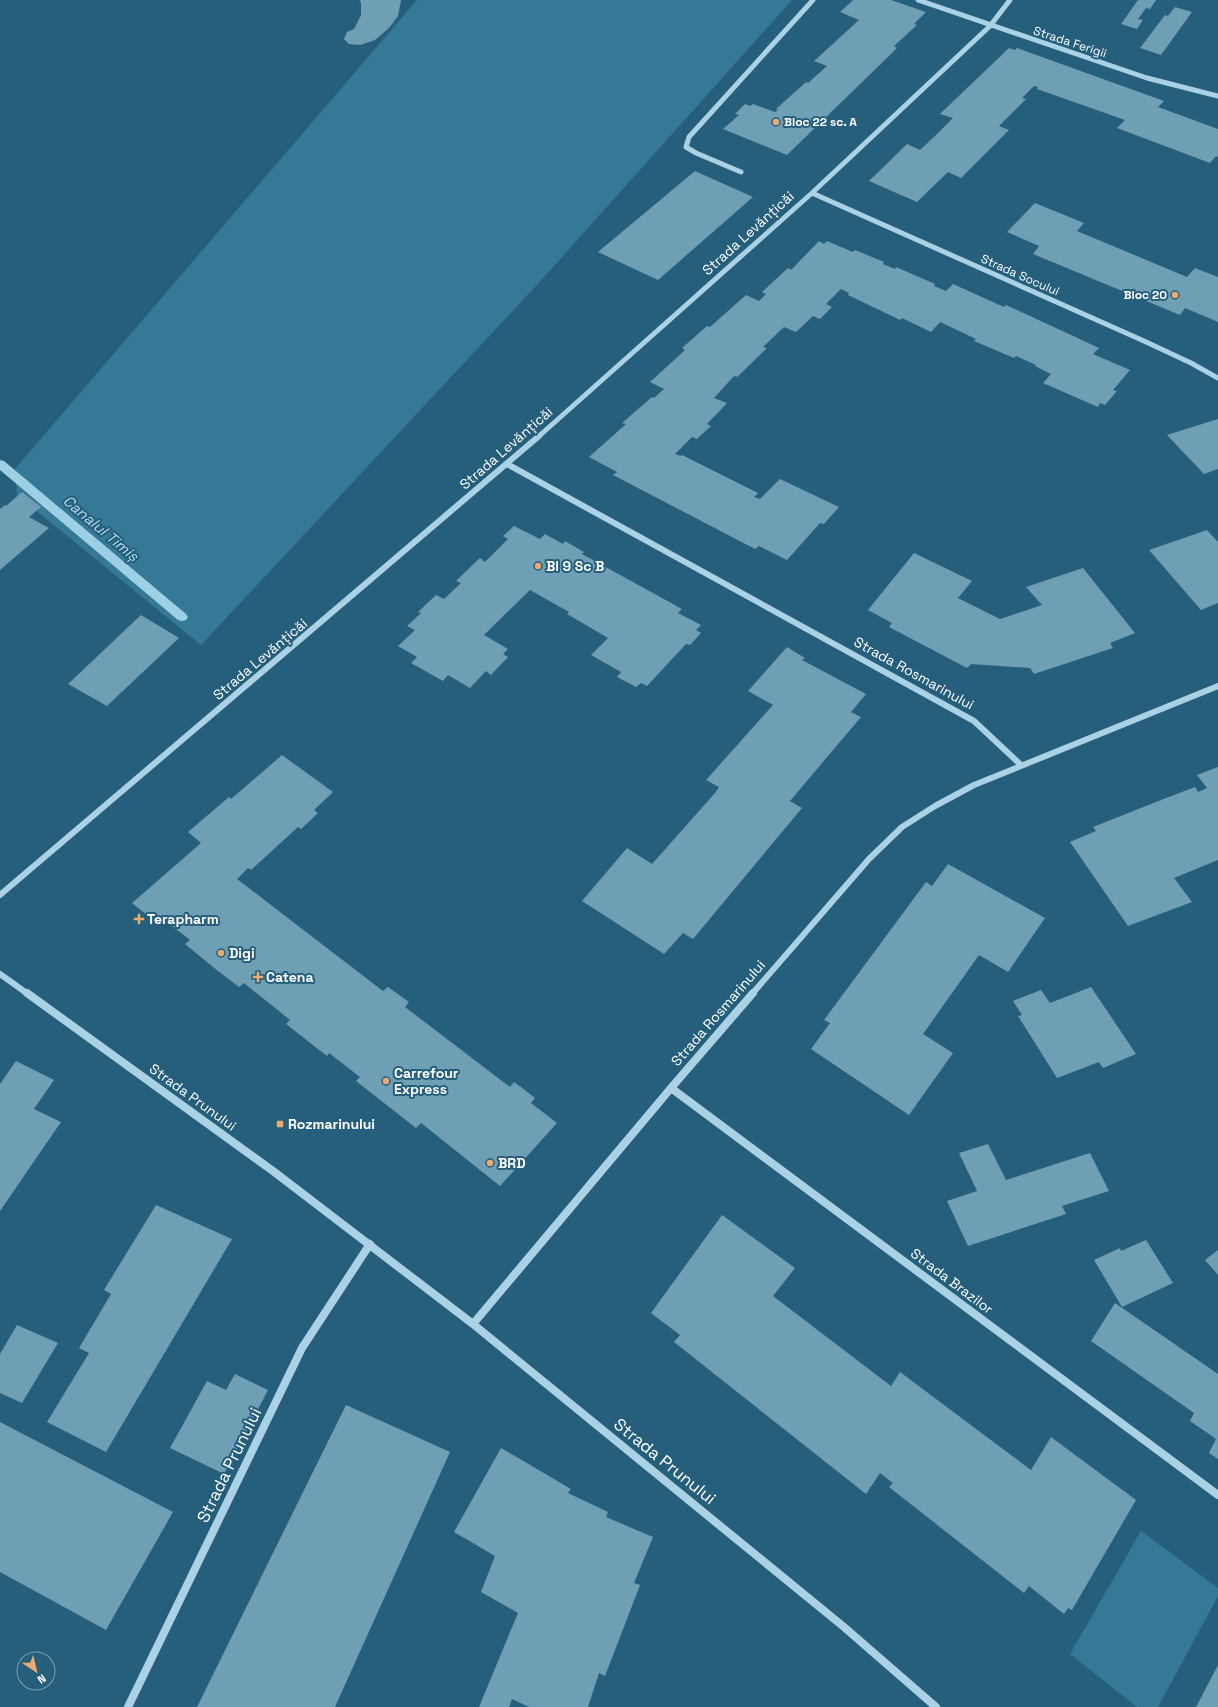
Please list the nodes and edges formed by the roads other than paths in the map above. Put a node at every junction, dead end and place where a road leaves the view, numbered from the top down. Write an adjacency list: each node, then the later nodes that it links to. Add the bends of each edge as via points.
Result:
1 (813, 0): 6 (street, via 689,137 686,147)
2 (918, 0): 4 (street, Strada Ferigii)
3 (1010, 0): 4 (street, Strada Levănțicăi)
4 (990, 26): 5 (street, Strada Ferigii, via 1147,78); 7 (street, Strada Levănțicăi)
5 (1218, 96)
6 (741, 172)
7 (812, 193): 8 (street, Strada Socului, via 1191,363); 9 (street, Strada Levănțicăi)
8 (1218, 378)
9 (508, 464): 11 (street, Strada Rosmarinului, via 974,721); 12 (street, Strada Levănțicăi)
10 (1218, 686): 11 (street, Strada Rosmarinului)
11 (1021, 765): 14 (street, Strada Rosmarinului, via 974,785 902,828 869,859)
12 (0, 895)
13 (0, 974): 15 (street, Strada Prunului)
14 (671, 1088): 16 (street, Strada Rosmarinului); 17 (street, Strada Brazilor)
15 (370, 1244): 16 (street, Strada Prunului); 18 (street, Strada Prunului, via 302,1348)
16 (473, 1324): 19 (street, Strada Prunului, via 844,1627)
17 (1218, 1495)
18 (128, 1707)
19 (936, 1707)

